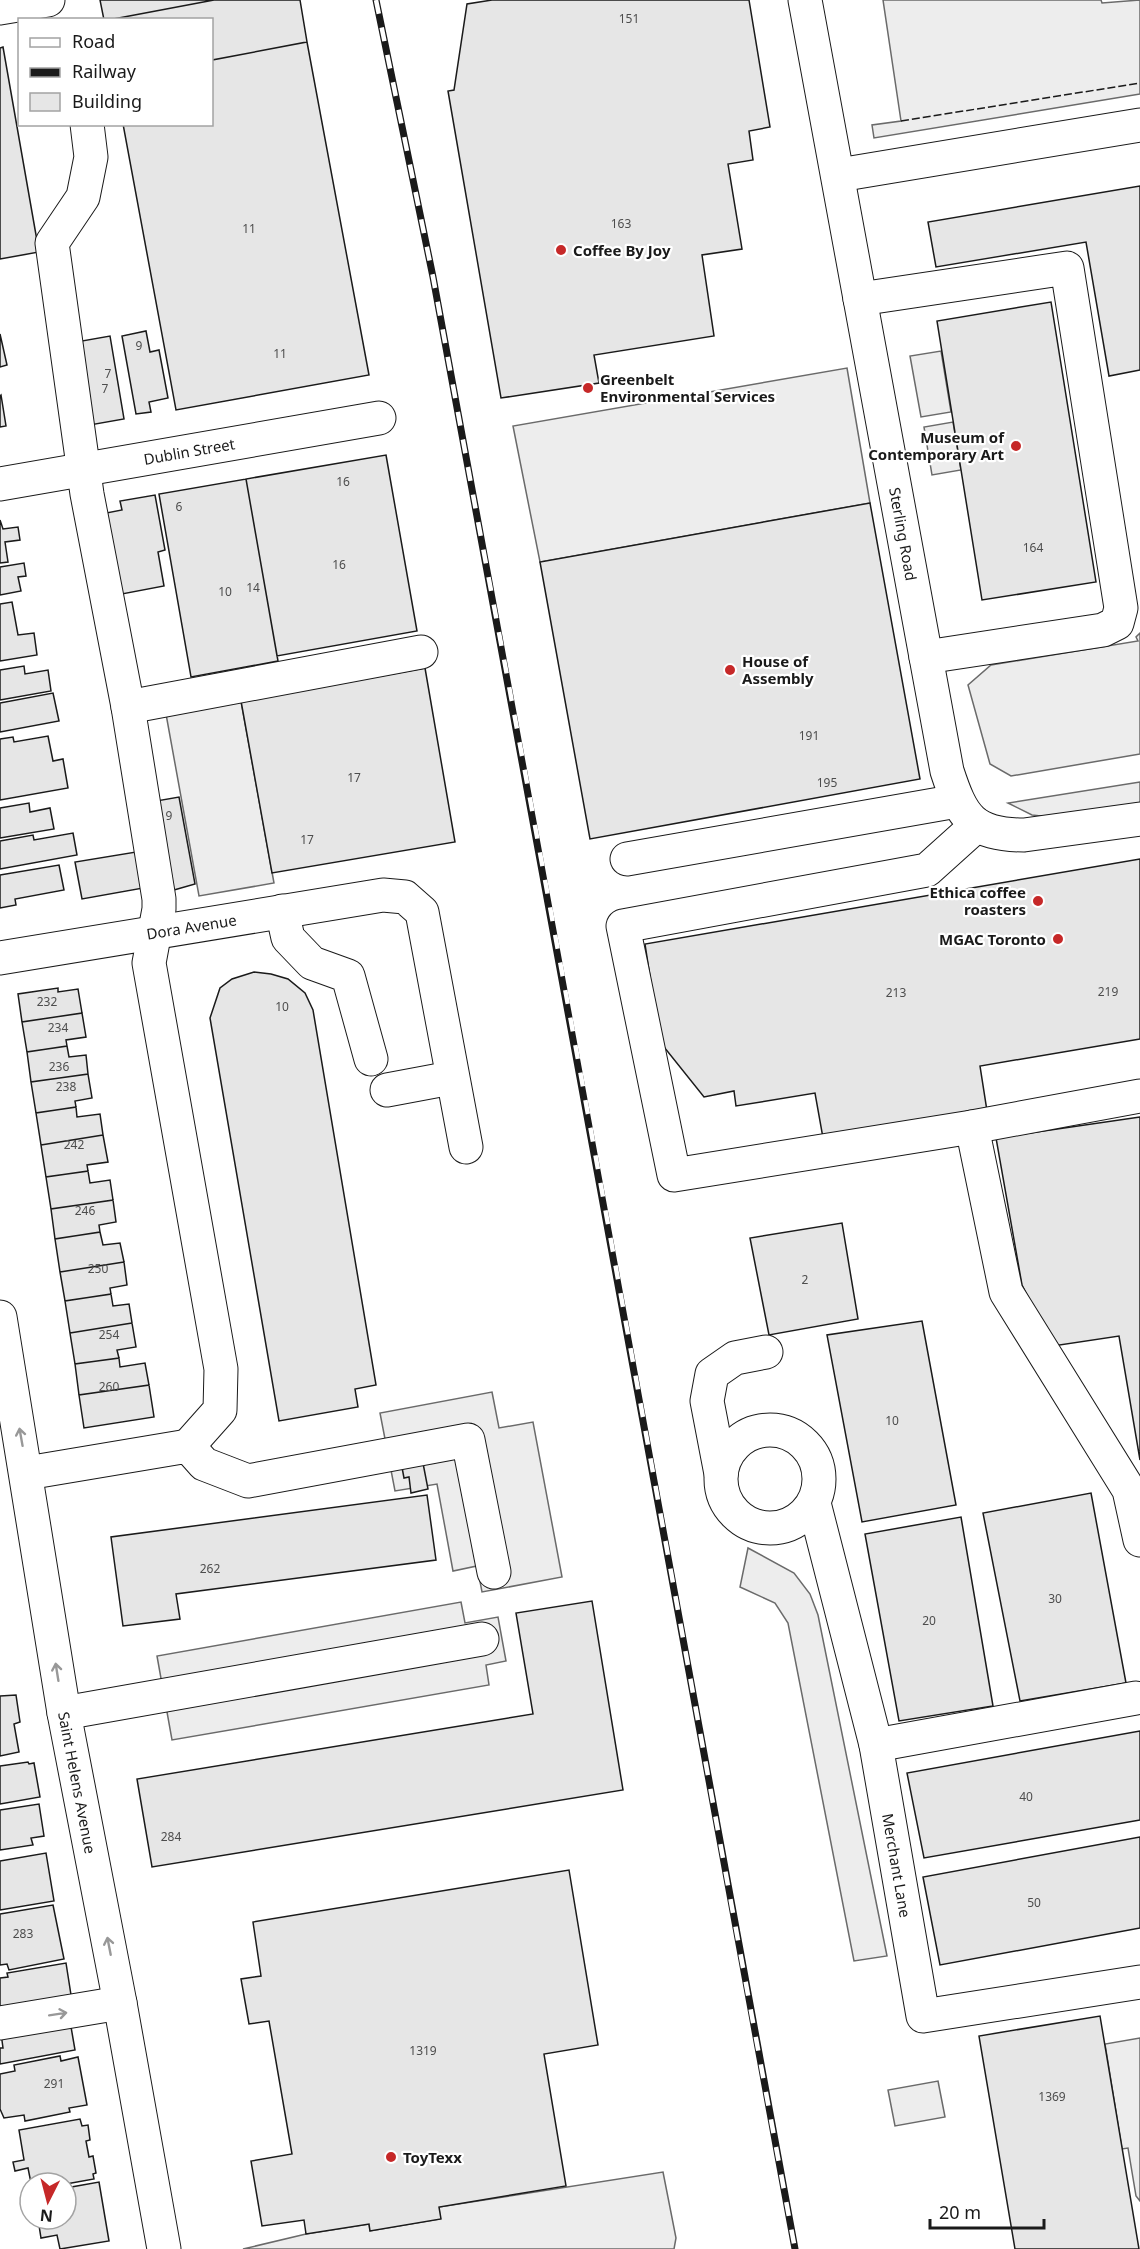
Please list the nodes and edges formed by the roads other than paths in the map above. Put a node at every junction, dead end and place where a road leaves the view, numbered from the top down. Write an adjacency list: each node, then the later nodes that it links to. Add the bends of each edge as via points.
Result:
1 (48, 0): 4 (street)
2 (58, 0): 5 (street)
3 (805, 0): 8 (street, Sterling Road)
4 (0, 8)
5 (62, 18)
6 (1140, 125): 8 (street)
7 (87, 126): 11 (street, via 91,157 83,197 52,243)
8 (839, 175): 9 (street, Sterling Road)
9 (860, 299): 14 (street, Sterling Road); 14 (street, via 1067,268 1121,608 1117,623 1103,630)
10 (379, 418): 11 (street, Dublin Street)
11 (84, 470): 12 (street, Dublin Street); 15 (street)
12 (0, 484)
13 (421, 652): 15 (street)
14 (926, 657): 16 (street, Sterling Road, via 947,771)
15 (128, 707): 20 (street, via 159,898)
16 (967, 813): 17 (street, via 995,833 1024,835); 18 (street); 26 (street, via 927,870 623,926 674,1175)
17 (1140, 819)
18 (627, 859)
19 (282, 911): 20 (street, Dora Avenue); 22 (street, via 288,938 312,963 348,976); 23 (street, Dora Avenue, via 383,895 405,897 422,912)
20 (155, 933): 21 (street, Dora Avenue); 30 (street, via 149,963 221,1369 220,1410)
21 (0, 958)
22 (371, 1059)
23 (452, 1078): 24 (street); 27 (street)
24 (387, 1090)
25 (1140, 1096): 26 (street)
26 (972, 1127): 34 (street, via 1006,1292 1129,1490)
27 (466, 1147)
28 (0, 1317): 31 (street, Saint Helens Avenue, one-way to 28)
29 (766, 1352): 32 (street, via 735,1359 712,1374 708,1401)
30 (188, 1446): 31 (street); 35 (street, via 204,1464 248,1481 468,1440)
31 (27, 1473): 38 (street, Saint Helens Avenue, one-way to 31)
32 (721, 1474): 33 (street, via 722,1491 729,1506 756,1526 789,1525); 33 (street, Merchant Lane, via 725,1458 741,1439 764,1429 782,1430 796,1436 816,1458 820,1474)
33 (814, 1503): 39 (street, Merchant Lane)
34 (1140, 1540)
35 (494, 1572)
36 (482, 1638): 38 (street)
37 (1136, 1698): 39 (street)
38 (64, 1713): 41 (street, Saint Helens Avenue, one-way to 38)
39 (876, 1744): 40 (street, Merchant Lane, via 923,2016)
40 (1140, 1982)
41 (120, 2003): 42 (street, one-way to 41); 43 (street, Saint Helens Avenue)
42 (0, 2023)
43 (164, 2249)

